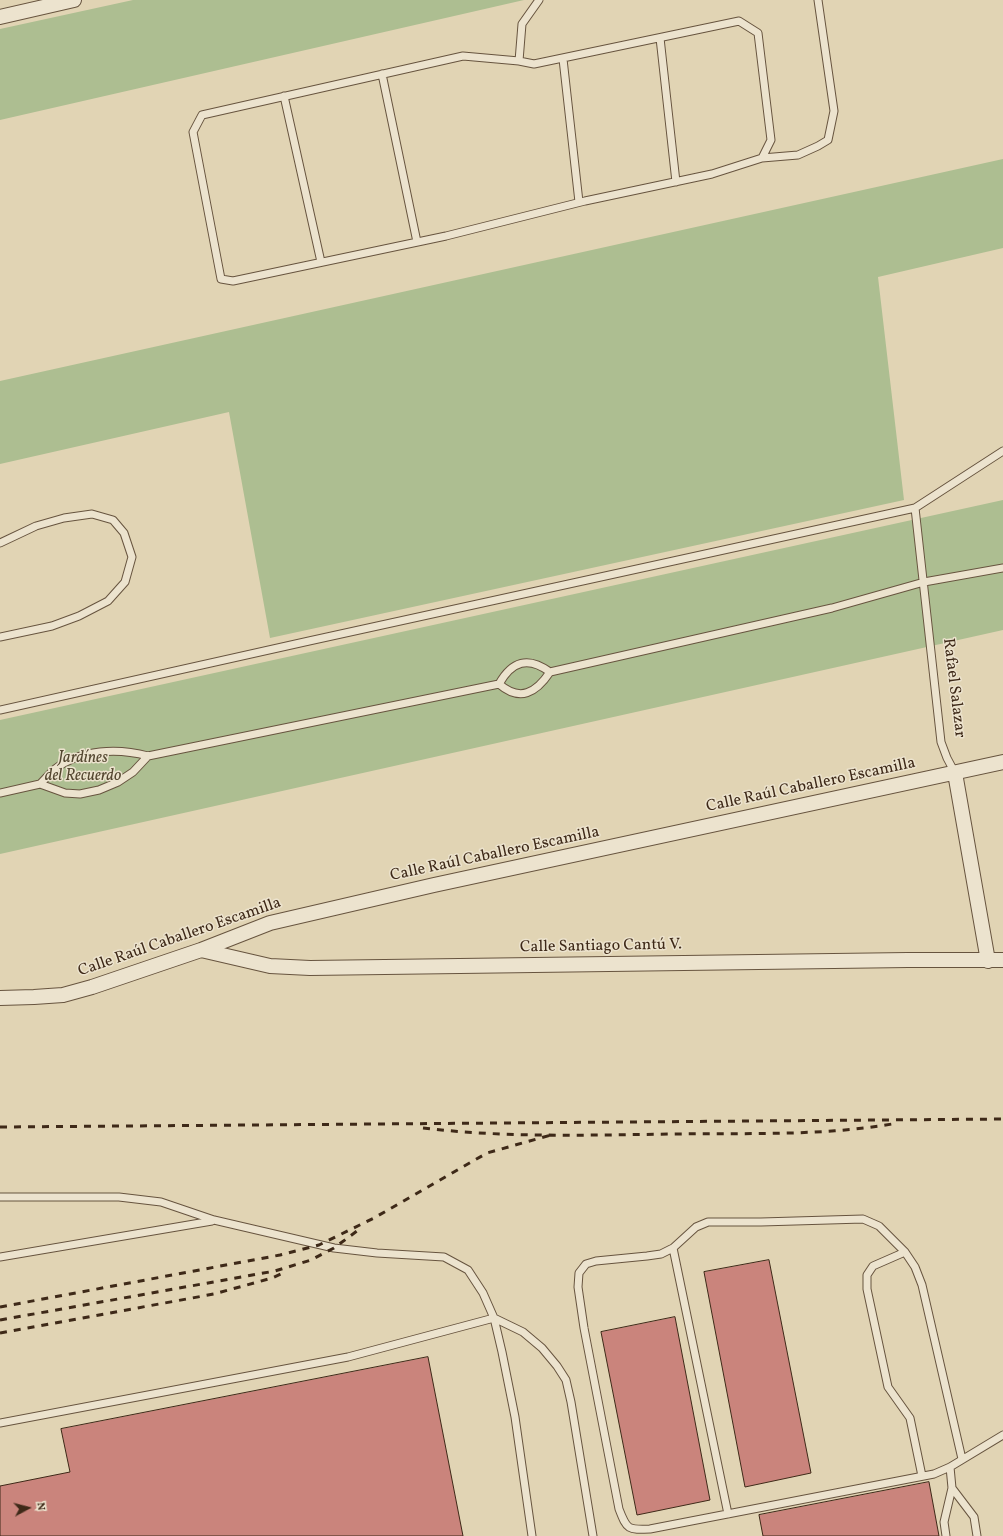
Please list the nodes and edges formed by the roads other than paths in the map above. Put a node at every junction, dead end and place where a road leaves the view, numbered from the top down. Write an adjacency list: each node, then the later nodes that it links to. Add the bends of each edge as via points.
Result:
1 (74, 0): 4 (street)
2 (539, 0): 8 (lane, via 522,24)
3 (818, 0): 11 (lane, via 834,111 828,140 798,155)
4 (29, 5): 5 (street)
5 (0, 17)
6 (660, 38): 7 (lane); 11 (lane, via 739,21 758,33 771,140); 12 (lane)
7 (563, 58): 8 (lane, via 534,64); 13 (lane)
8 (519, 61): 9 (lane, via 463,56)
9 (382, 74): 10 (lane); 14 (lane)
10 (284, 96): 15 (lane); 15 (lane, via 202,115 193,132 221,279 233,281)
11 (762, 158): 12 (lane)
12 (676, 182): 13 (lane)
13 (579, 202): 14 (lane)
14 (417, 242): 15 (lane)
15 (322, 262)
16 (1003, 451): 17 (lane)
17 (916, 508): 20 (lane, Rafael Salazar); 24 (lane)
18 (0, 543): 21 (lane, via 36,526 92,514 113,520 124,533 132,557 125,582 108,601 52,626)
19 (1003, 568): 20 (lane)
20 (924, 582): 22 (lane, via 832,608); 27 (lane, Rafael Salazar, via 941,742)
21 (0, 637)
22 (550, 672): 23 (lane, via 537,688 526,693 516,694); 23 (lane, via 540,664 518,664 509,670)
23 (499, 684): 25 (lane)
24 (0, 710)
25 (148, 756): 28 (lane, via 114,750 72,758 55,769); 28 (lane, via 134,772 99,790 80,794 65,793)
26 (1003, 762): 27 (street, Calle Raúl Caballero Escamilla)
27 (955, 773): 30 (street, Calle Raúl Caballero Escamilla, via 434,885 270,923); 32 (street, Rafael Salazar)
28 (40, 784): 29 (lane)
29 (0, 793)
30 (201, 950): 32 (street, Calle Santiago Cantú V., via 270,966 310,968); 33 (street, Calle Raúl Caballero Escamilla, via 92,987 63,994)
31 (1003, 960): 32 (street, Calle Santiago Cantú V.)
32 (988, 961)
33 (0, 998)
34 (0, 1198): 35 (lane, via 126,1198 161,1202)
35 (214, 1220): 38 (lane); 39 (lane, via 334,1248 444,1257 468,1270 483,1293)
36 (673, 1248): 37 (lane, via 696,1227 708,1222 863,1220 879,1226); 46 (lane); 46 (lane, via 661,1254 596,1261 586,1264 579,1273 578,1287 584,1328 619,1509 624,1524 634,1530)
37 (905, 1252): 42 (lane, via 915,1267 922,1285); 44 (lane, via 873,1266 867,1275 867,1289 888,1387 910,1418)
38 (0, 1257)
39 (494, 1318): 40 (lane, via 348,1357); 47 (lane, via 515,1417); 48 (lane, via 523,1332 542,1348 566,1380)
40 (0, 1423)
41 (1003, 1435): 42 (lane)
42 (962, 1459): 43 (lane)
43 (950, 1467): 44 (lane); 45 (lane)
44 (922, 1476): 46 (lane)
45 (952, 1488): 49 (lane, via 944,1522); 50 (lane, via 974,1517)
46 (728, 1514)
47 (532, 1536)
48 (593, 1536)
49 (946, 1536)
50 (977, 1536)

